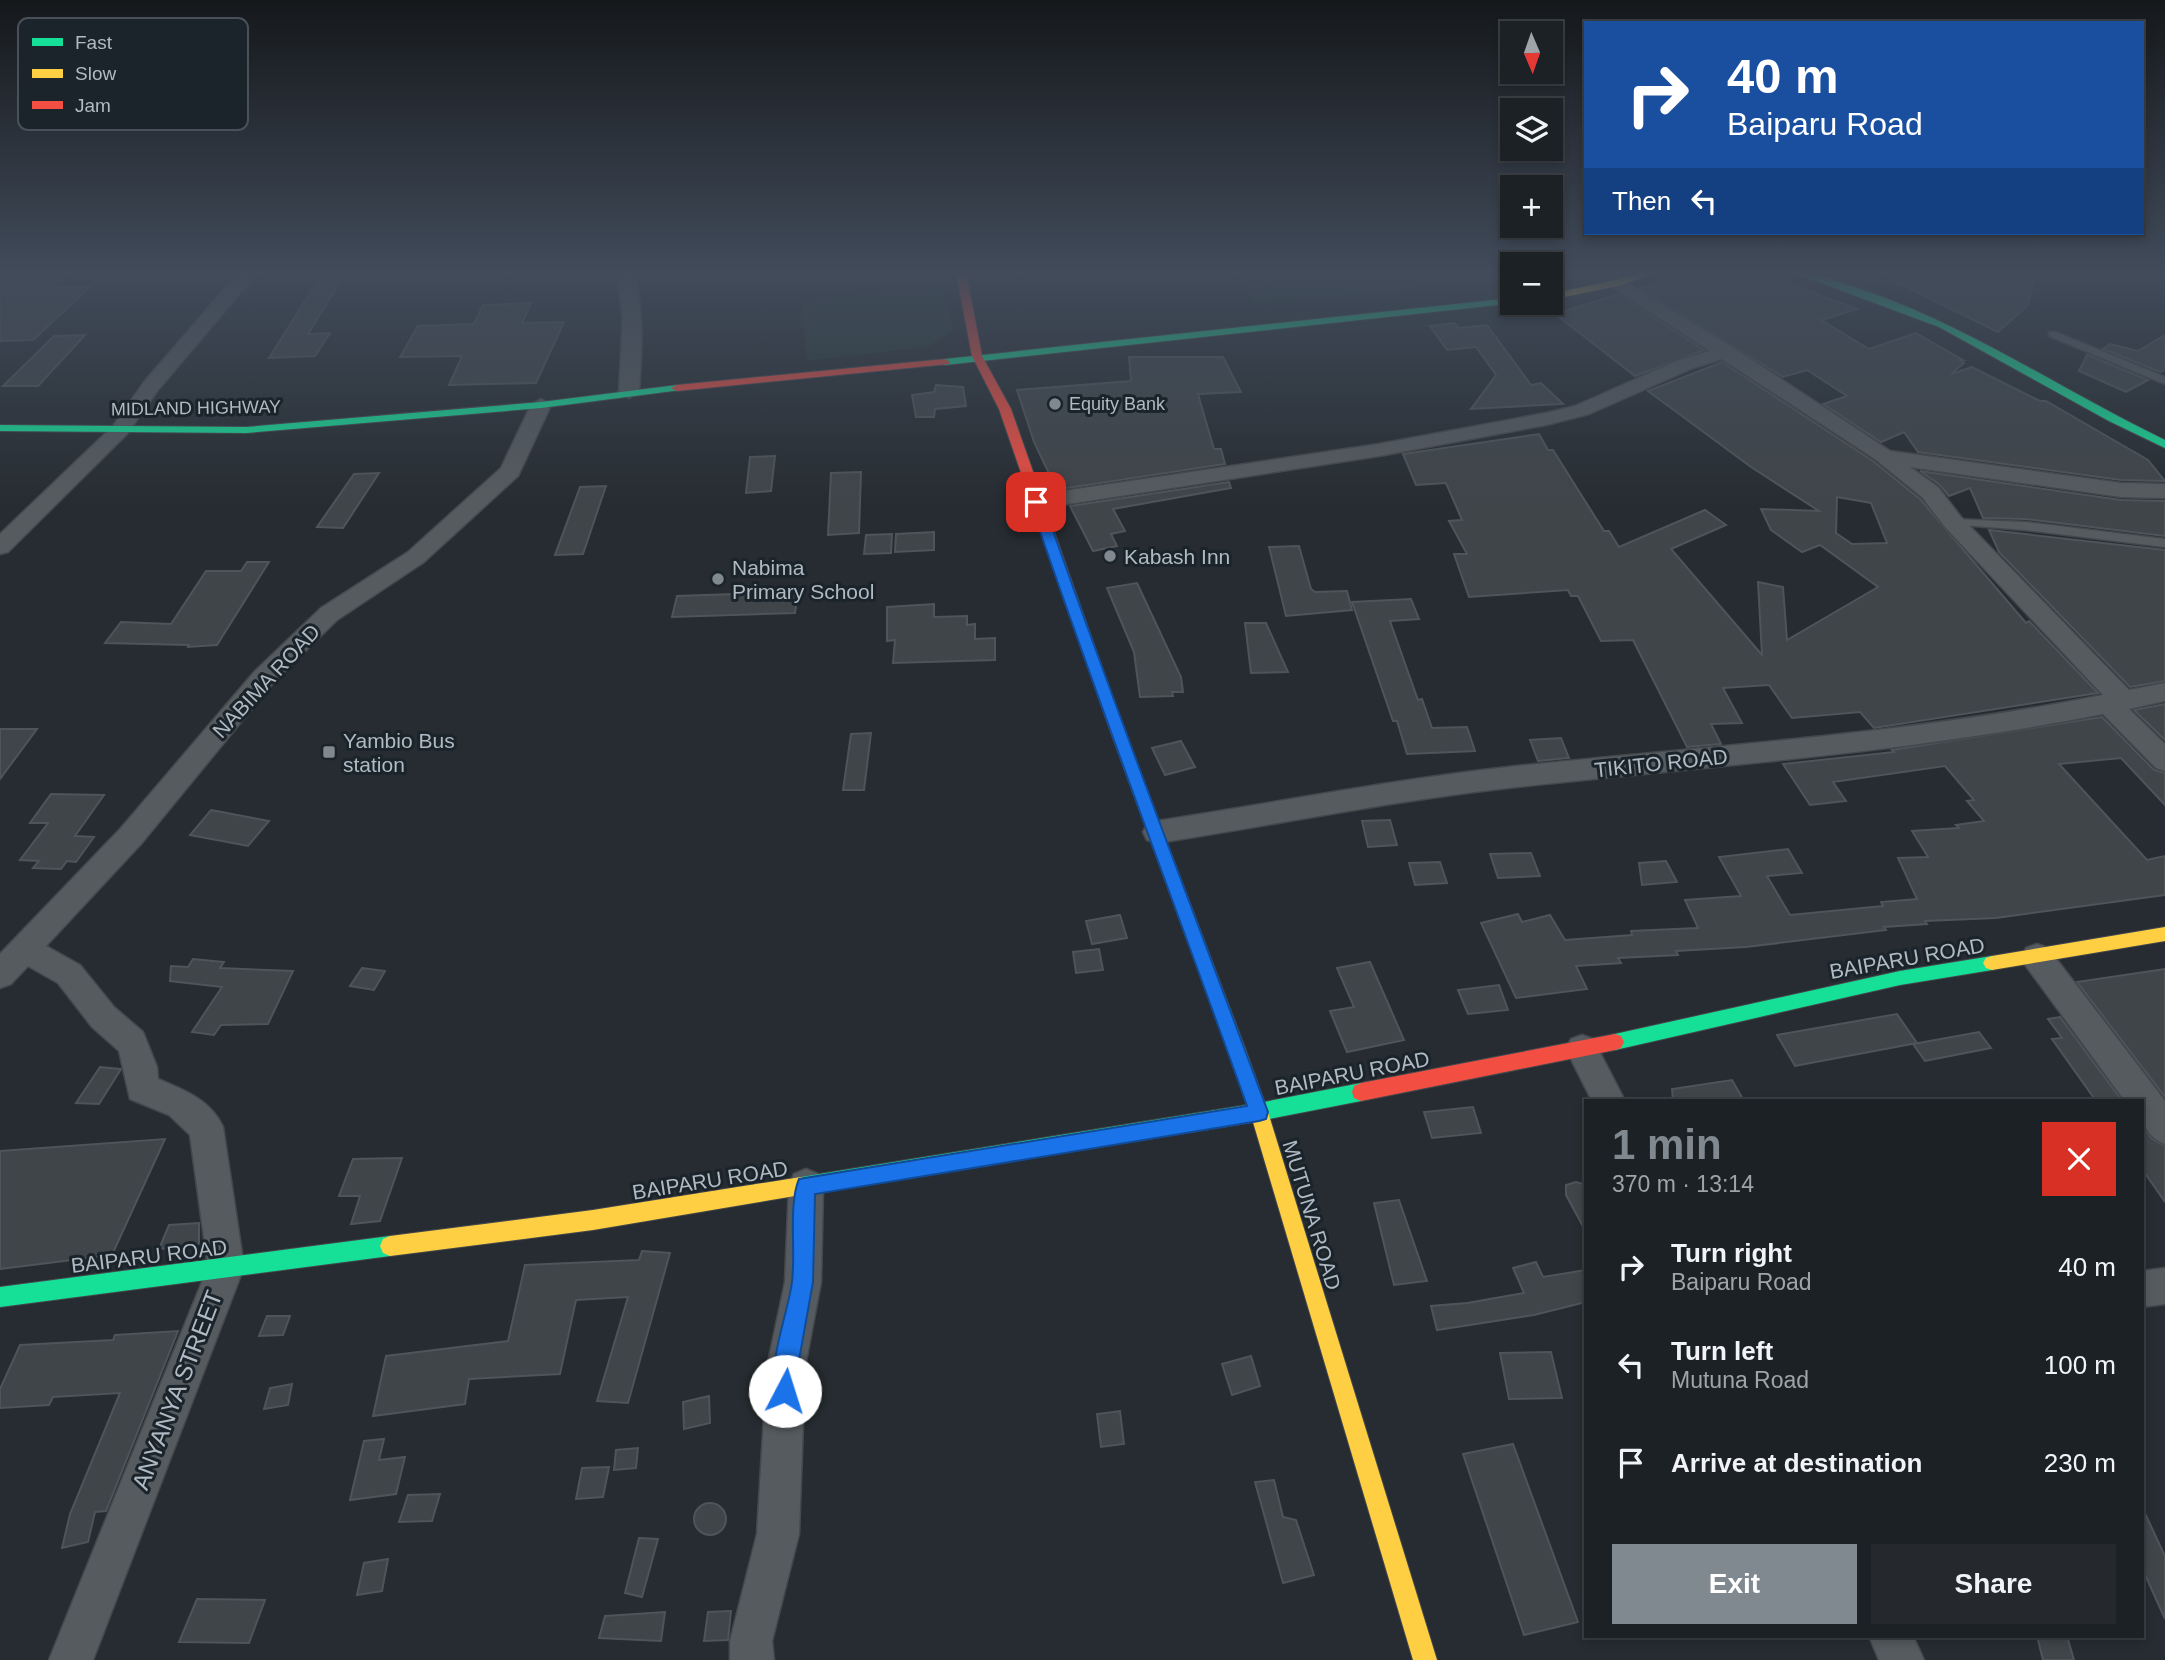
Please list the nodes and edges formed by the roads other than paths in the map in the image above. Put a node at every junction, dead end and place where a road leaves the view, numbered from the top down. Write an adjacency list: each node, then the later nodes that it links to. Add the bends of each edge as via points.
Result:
1 (182, 349): 14 (street)
2 (634, 349): 11 (street)
3 (976, 349): 9 (street, MUTUNA ROAD)
4 (1041, 349): 9 (street, MIDLAND HIGHWAY)
5 (1723, 349): 8 (street)
6 (1990, 349): 15 (street)
7 (2089, 349): 10 (lane)
8 (1727, 352): 16 (street); 18 (street, via 1582,410 1546,419 1379,450)
9 (977, 356): 11 (street, MIDLAND HIGHWAY); 18 (street, MUTUNA ROAD, via 1005,409)
10 (2165, 381)
11 (629, 392): 12 (street, MIDLAND HIGHWAY)
12 (541, 405): 14 (street, MIDLAND HIGHWAY, via 246,430); 28 (street, NABIMA ROAD, via 510,471 416,557 329,614 264,677 131,836)
13 (0, 428): 14 (street, MIDLAND HIGHWAY)
14 (120, 430): 21 (street)
15 (2165, 444)
16 (1882, 455): 17 (street, via 2121,490); 19 (street, via 1930,492)
17 (2165, 491)
18 (1036, 502): 25 (street, MUTUNA ROAD, via 1100,687)
19 (1953, 522): 20 (lane); 23 (street)
20 (2165, 543)
21 (0, 547)
22 (2165, 692): 23 (street, TIKITO ROAD)
23 (2117, 703): 24 (street); 25 (street, TIKITO ROAD, via 1856,744 1505,778)
24 (2165, 761)
25 (1157, 832): 33 (street, MUTUNA ROAD)
26 (2165, 934): 27 (street, BAIPARU ROAD)
27 (2037, 957): 29 (street, BAIPARU ROAD, via 1899,978); 31 (street)
28 (12, 962): 36 (street, ANYANYA STREET, via 69,974 103,1017 132,1042 142,1088 181,1104 206,1127)
29 (1582, 1049): 30 (street); 33 (street, BAIPARU ROAD)
30 (1608, 1099)
31 (2143, 1099)
32 (2144, 1100): 34 (street)
33 (1259, 1112): 35 (street, BAIPARU ROAD); 43 (street, MUTUNA ROAD)
34 (2165, 1128)
35 (806, 1186): 36 (street, BAIPARU ROAD, via 593,1220); 42 (street, via 803,1282 786,1367 778,1534 751,1641)
36 (226, 1267): 39 (street, BAIPARU ROAD); 41 (street, ANYANYA STREET)
37 (2165, 1286): 38 (street)
38 (2144, 1289)
39 (0, 1297)
40 (1891, 1638): 44 (street)
41 (71, 1660)
42 (752, 1660)
43 (1425, 1660)
44 (1902, 1660)

